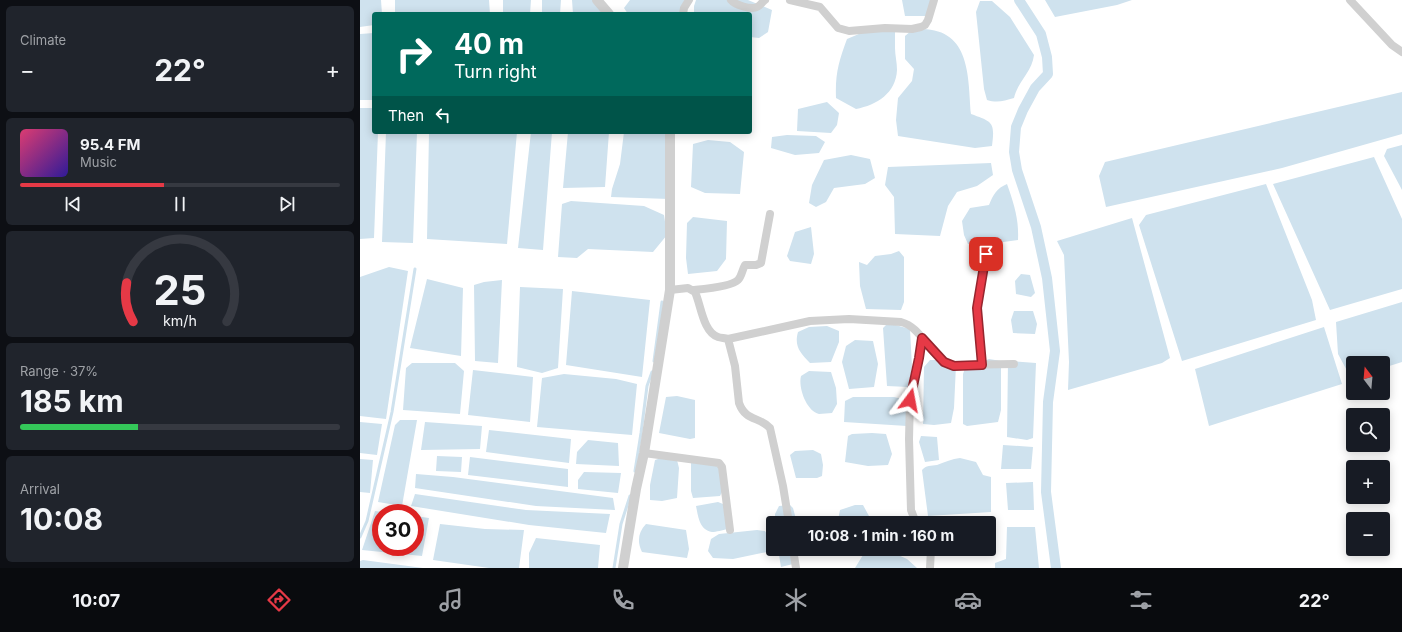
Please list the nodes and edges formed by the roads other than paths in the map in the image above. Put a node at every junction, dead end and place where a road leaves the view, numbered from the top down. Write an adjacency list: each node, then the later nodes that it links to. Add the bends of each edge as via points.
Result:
1 (597, 0): 8 (street)
2 (689, 0): 9 (street)
3 (731, 0): 4 (street, via 736,4 756,8)
4 (764, 0)
5 (790, 0): 6 (street, via 820,8 838,28 849,31 921,27 928,20)
6 (934, 0)
7 (1350, 0): 10 (street, via 1392,45)
8 (607, 12)
9 (683, 12)
10 (1402, 52)
11 (670, 134): 14 (street)
12 (770, 214): 15 (street, via 761,263 745,265 736,282)
13 (986, 254): 19 (street, via 977,308)
14 (670, 290): 15 (street); 20 (street)
15 (693, 290): 17 (street, via 712,333)
16 (922, 338): 17 (street, via 908,324 901,322 849,319 810,321); 19 (street, via 944,362 954,366); 22 (street, via 910,400 911,510)
17 (728, 339): 21 (street, via 741,408 749,417 770,428)
18 (1014, 364): 19 (street)
19 (982, 365)
20 (644, 452): 23 (street, via 719,463 722,467); 26 (street)
21 (788, 516)
22 (913, 516)
23 (730, 530)
24 (794, 556): 27 (street)
25 (931, 556): 28 (street)
26 (623, 568)
27 (796, 568)
28 (930, 568)

